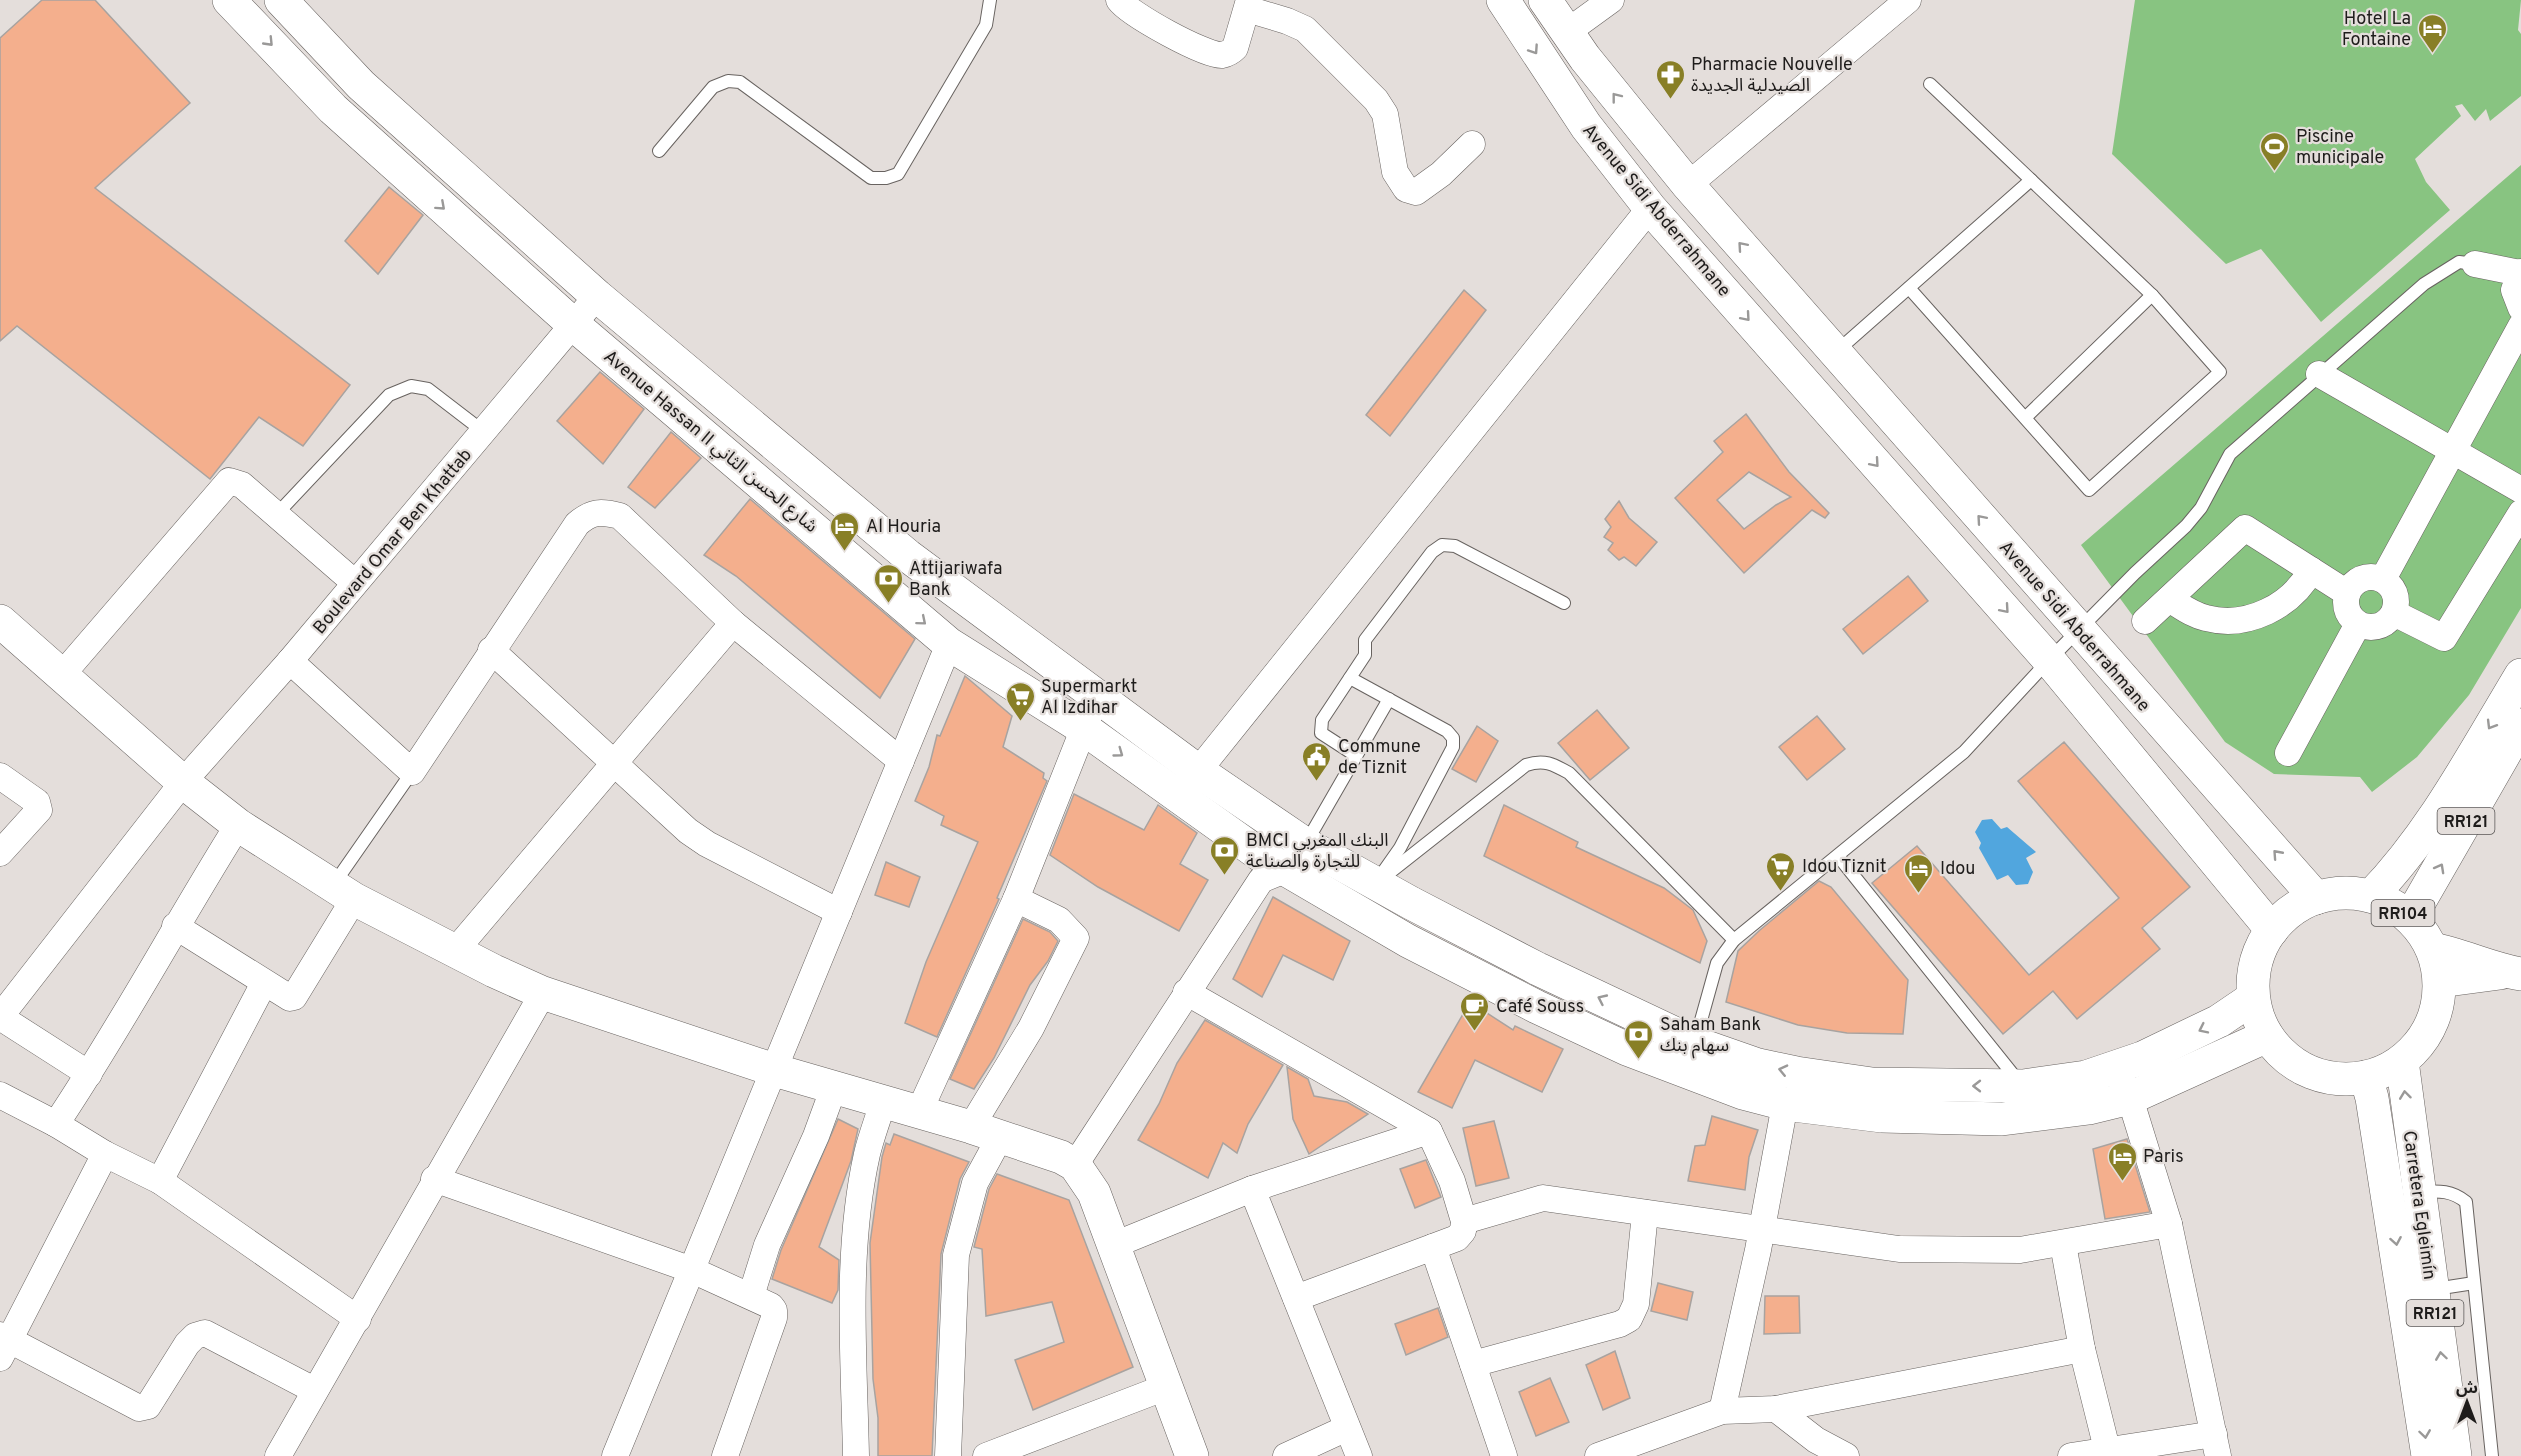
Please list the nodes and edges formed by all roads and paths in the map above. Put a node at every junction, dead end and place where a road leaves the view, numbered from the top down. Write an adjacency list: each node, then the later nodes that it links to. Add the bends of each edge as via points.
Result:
1 (229, 0): 13 (main road, Avenue Hassan II شارع الحسن الثاني, one-way to 13)
2 (281, 0): 12 (main road, Avenue Hassan II شارع الحسن الثاني)
3 (990, 0): 15 (lane, via 986,25 898,174 871,178 740,82 728,81 713,87)
4 (1119, 0): 8 (street, via 1197,49 1219,55 1235,48)
5 (1503, 0): 20 (main road, Avenue Sidi Abderrahmane, one-way to 20, via 1586,126)
6 (1545, 0): 10 (main road, Avenue Sidi Abderrahmane)
7 (1611, 0): 10 (street)
8 (1248, 4): 14 (street, via 1305,29 1376,100 1385,114 1395,172 1406,189 1416,192 1427,186)
9 (1893, 5): 19 (street)
10 (1567, 32): 19 (main road, Avenue Sidi Abderrahmane, one-way to 10)
11 (1930, 84): 18 (lane)
12 (361, 85): 13 (main road); 16 (main road, Avenue Hassan II شارع الحسن الثاني)
13 (333, 109): 17 (main road, Avenue Hassan II شارع الحسن الثاني)
14 (1472, 144)
15 (659, 151)
16 (435, 152): 17 (main road); 25 (main road, Avenue Hassan II شارع الحسن الثاني)
17 (410, 178): 27 (main road, Avenue Hassan II شارع الحسن الثاني, one-way to 27)
18 (2031, 180): 23 (lane); 24 (lane)
19 (1688, 185): 29 (main road, Avenue Sidi Abderrahmane, one-way to 19)
20 (1650, 208): 31 (main road, Avenue Sidi Abderrahmane, one-way to 31); 67 (street)
21 (2475, 264): 22 (street); 30 (lane, via 2459,262 2442,271)
22 (2521, 273): 26 (street, via 2514,290)
23 (1909, 288): 29 (lane); 32 (lane)
24 (2152, 295): 32 (lane); 32 (lane, via 2220,372 2089,490)
25 (597, 296): 27 (street, Boulevard Omar Ben Khattab); 38 (main road, Avenue Hassan II شارع الحسن الثاني)
26 (2521, 308)
27 (574, 325): 33 (street, Boulevard Omar Ben Khattab); 42 (main road, Avenue Hassan II شارع الحسن الثاني)
28 (2521, 326): 34 (street)
29 (1835, 352): 31 (main road); 51 (main road, Avenue Sidi Abderrahmane, one-way to 29)
30 (2319, 374): 34 (street); 51 (lane, via 2230,454 2201,508 2186,526)
31 (1803, 381): 54 (main road, Avenue Sidi Abderrahmane, one-way to 54)
32 (2026, 417)
33 (484, 432): 37 (lane, via 428,389 411,386 389,395); 41 (street, Boulevard Omar Ben Khattab)
34 (2452, 452): 35 (street); 40 (street)
35 (2521, 490)
36 (2521, 513): 46 (street, via 2444,638)
37 (276, 515): 41 (street); 57 (street, via 236,481 224,484)
38 (908, 556): 42 (main road); 59 (main road, Avenue Hassan II شارع الحسن الثاني)
39 (2311, 570): 43 (street); 44 (street, via 2303,584 2280,605 2254,617 2207,619); 44 (street, via 2245,528)
40 (2383, 579): 43 (street, via 2357,580); 46 (street, via 2396,596)
41 (356, 583): 55 (street, Boulevard Omar Ben Khattab)
42 (882, 586): 52 (main road, Avenue Hassan II شارع الحسن الثاني, one-way to 52)
43 (2347, 593): 50 (street, via 2347,610)
44 (2169, 599): 48 (street)
45 (1564, 603): 58 (lane, via 1455,546 1442,545 1432,552 1365,640 1365,655)
46 (2394, 613): 50 (street, via 2375,627)
47 (0, 621): 57 (main road)
48 (2145, 621)
49 (734, 623): 53 (street, via 620,516 603,512 589,514 578,524); 65 (street); 66 (street)
50 (2358, 624): 63 (street)
51 (2080, 631): 54 (lane); 79 (main road, Avenue Sidi Abderrahmane, one-way to 51)
52 (949, 644): 61 (main road, Avenue Hassan II شارع الحسن الثاني); 65 (street)
53 (491, 650): 66 (street); 68 (street)
54 (2049, 660): 74 (lane, via 1964,752); 84 (main road, Avenue Sidi Abderrahmane)
55 (290, 661): 68 (street); 70 (street, Boulevard Omar Ben Khattab)
56 (2521, 675): 78 (main road, RR121, one-way to 78, via 2426,829)
57 (60, 676): 70 (main road)
58 (1350, 678): 60 (lane); 64 (lane, via 1320,728 1321,733)
59 (1097, 695): 61 (street); 67 (main road, Avenue Hassan II شارع الحسن الثاني)
60 (1389, 699): 64 (lane); 76 (lane, via 1446,730 1453,738 1453,747 1400,848)
61 (1083, 728): 75 (main road, Avenue Hassan II شارع الحسن الثاني, one-way to 75); 80 (street)
62 (2516, 742): 82 (main road, RR121, one-way to 62)
63 (2288, 753)
64 (1355, 755): 72 (lane)
65 (901, 761): 81 (street)
66 (612, 763): 81 (street, via 670,817 707,844); 87 (street)
67 (1198, 771): 72 (main road, Avenue Hassan II شارع الحسن الثاني)
68 (412, 772): 77 (lane)
69 (0, 776): 73 (street, via 38,802 39,810)
70 (183, 782): 71 (main road); 94 (street, Boulevard Omar Ben Khattab)
71 (238, 825): 77 (main road); 83 (street)
72 (1292, 835): 75 (street); 76 (main road, Avenue Hassan II شارع الحسن الثاني)
73 (0, 853)
74 (1838, 856): 85 (lane); 102 (lane)
75 (1269, 868): 91 (street); 107 (main road, Avenue Hassan II شارع الحسن الثاني, via 1537,1007 1688,1074)
76 (1376, 884): 85 (lane, via 1526,765 1539,761 1569,773); 96 (main road, Avenue Hassan II شارع الحسن الثاني, one-way to 76, via 1538,969)
77 (343, 892): 87 (main road); 90 (street, via 294,997 285,997)
78 (2371, 896): 79 (main road, RR104, via 2343,893); 82 (main road, RR104)
79 (2316, 898): 84 (main road, RR104, via 2291,910)
80 (1016, 899): 108 (street); 111 (street, via 1059,920 1076,938)
81 (839, 912): 99 (street)
82 (2410, 918): 86 (main road, RR104)
83 (175, 926): 90 (street); 100 (street)
84 (2272, 930): 93 (main road, RR104, via 2259,951 2253,974)
85 (1734, 940): 96 (lane, via 1717,963)
86 (2432, 949): 88 (main road, RR104); 89 (main road, RR104)
87 (455, 951): 92 (main road)
88 (2515, 973): 89 (main road, RR104)
89 (2440, 981): 97 (main road, RR104, via 2431,1025)
90 (264, 983): 115 (street)
91 (1186, 992): 110 (street); 113 (street)
92 (543, 993): 99 (main road); 114 (street)
93 (2253, 998): 95 (main road, RR104); 98 (main road, Avenue Hassan II شارع الحسن الثاني, one-way to 98, via 2220,1021)
94 (0, 1017): 100 (street)
95 (2267, 1036): 101 (main road, RR104, via 2302,1069 2333,1078); 105 (main road, Avenue Hassan II شارع الحسن الثاني)
96 (1695, 1043): 102 (main road, Avenue Hassan II شارع الحسن الثاني, one-way to 96, via 1911,1085 1830,1079 1758,1065)
97 (2402, 1061): 101 (main road, RR104); 117 (main road, Carretera Egleimín / RR121, one-way to 97)
98 (2116, 1069): 102 (main road, Avenue Hassan II شارع الحسن الثاني); 105 (street)
99 (774, 1070): 103 (main road); 125 (street)
100 (89, 1074): 109 (street)
101 (2366, 1077): 127 (main road, Carretera Egleimín / RR121, one-way to 127)
102 (2023, 1086)
103 (834, 1087): 106 (main road); 128 (street, via 767,1245)
104 (0, 1095): 109 (street)
105 (2130, 1098): 107 (main road, Avenue Hassan II شارع الحسن الثاني, via 2052,1115 2002,1119 1882,1116); 120 (street)
106 (883, 1102): 108 (main road); 144 (street, via 867,1154 858,1214)
107 (1785, 1104): 121 (street)
108 (919, 1112): 111 (main road)
109 (56, 1124): 112 (street)
110 (1430, 1131): 116 (street); 119 (street)
111 (986, 1132): 113 (main road); 145 (street, via 956,1255)
112 (105, 1154): 115 (street); 131 (street)
113 (1075, 1165): 123 (main road, via 1094,1193)
114 (434, 1179): 125 (street); 130 (street)
115 (160, 1181): 130 (street)
116 (1252, 1189): 123 (street); 129 (street)
117 (2419, 1193): 126 (lane, via 2441,1190 2466,1202); 127 (main road, Carretera Egleimín / RR121)
118 (1645, 1213): 119 (street, via 1543,1198); 121 (street); 133 (street, via 1636,1304 1629,1319)
119 (1464, 1221): 124 (street, via 1457,1238)
120 (2169, 1224): 122 (street); 139 (street)
121 (1761, 1229): 122 (street, via 1899,1249 2020,1251); 137 (street)
122 (2063, 1244): 132 (street)
123 (1114, 1245): 134 (main road)
124 (1433, 1247): 129 (street); 133 (street)
125 (692, 1270): 128 (street); 142 (street)
126 (2474, 1283): 127 (lane); 156 (lane)
127 (2418, 1291): 154 (main road, Carretera Egleimín / RR121, one-way to 154); 155 (main road, Carretera Egleimín / RR121, one-way to 127)
128 (751, 1296): 143 (street, via 771,1306 774,1318)
129 (1296, 1298): 138 (street)
130 (358, 1319): 135 (street)
131 (3, 1345): 135 (street, via 144,1408 187,1344 205,1333)
132 (2082, 1349): 136 (street); 140 (street)
133 (1473, 1364): 150 (street)
134 (1166, 1387): 146 (street); 147 (main road)
135 (314, 1390): 141 (street)
136 (1776, 1409): 137 (street); 152 (street, via 1816,1440)
137 (1722, 1411): 151 (street)
138 (1347, 1428): 148 (street); 149 (street)
139 (2216, 1445): 140 (street)
140 (2107, 1449): 153 (street)
141 (278, 1456)
142 (615, 1456)
143 (725, 1456)
144 (856, 1456)
145 (948, 1456)
146 (986, 1456)
147 (1192, 1456)
148 (1286, 1456)
149 (1359, 1456)
150 (1504, 1456)
151 (1598, 1456)
152 (1846, 1456)
153 (2072, 1456)
154 (2428, 1456)
155 (2455, 1456)
156 (2492, 1456)

